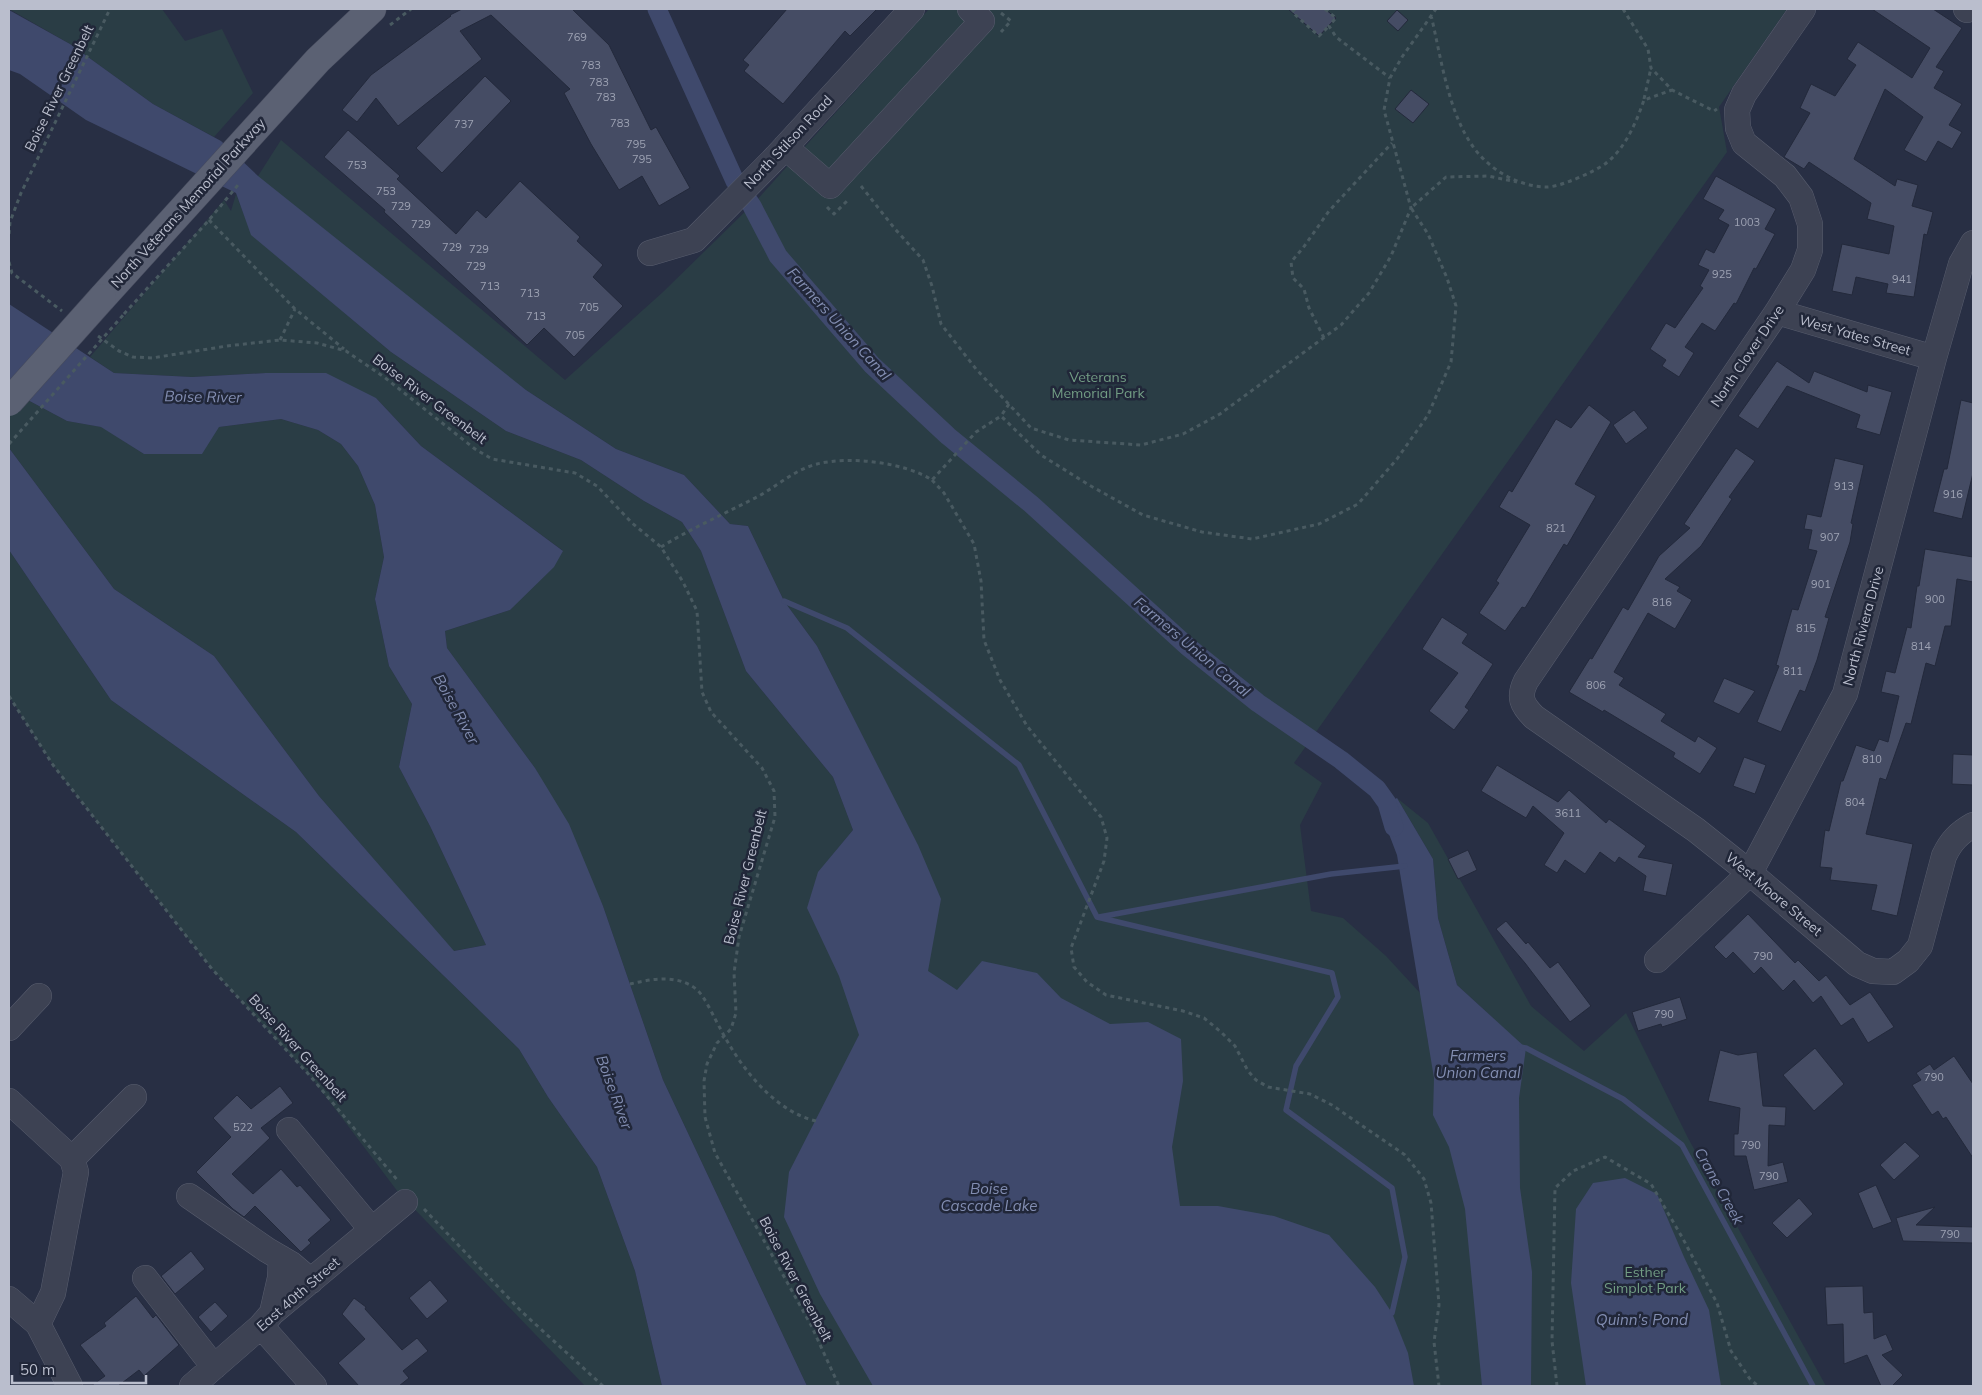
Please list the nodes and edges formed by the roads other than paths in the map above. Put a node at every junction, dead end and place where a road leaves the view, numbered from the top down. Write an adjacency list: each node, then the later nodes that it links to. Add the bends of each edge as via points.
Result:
1 (372, 9): 10 (main road, North Veterans Memorial Parkway, bridge, via 318,60 275,107 214,193 102,298)
2 (912, 9): 5 (street, North Stilson Road)
3 (970, 9): 5 (street, via 982,21 830,186)
4 (1802, 9): 8 (street, North Clover Drive, via 1744,94 1737,110 1738,128 1744,143 1785,176 1801,196 1810,224 1810,250 1803,270)
5 (778, 155): 7 (street, North Stilson Road, via 694,240)
6 (1973, 243): 9 (street, North Riviera Drive, via 1961,264)
7 (650, 253)
8 (1776, 312): 9 (street, West Yates Street); 11 (street, North Clover Drive, via 1526,681)
9 (1934, 358): 13 (street, North Riviera Drive, via 1845,694)
10 (9, 402)
11 (1521, 699): 13 (street, West Moore Street, via 1524,708 1534,717 1696,830)
12 (1973, 825): 13 (street, West Moore Street, via 1951,842 1944,856 1920,946 1908,962 1892,972 1873,971 1857,964)
13 (1750, 873): 14 (street, North Riviera Drive)
14 (1657, 960)
15 (39, 996): 16 (street)
16 (9, 1028)
17 (134, 1097): 20 (street)
18 (9, 1102): 20 (street)
19 (289, 1130): 23 (street)
20 (72, 1159): 29 (street, via 76,1172 52,1293)
21 (189, 1196): 24 (street)
22 (409, 1198): 23 (street, East 40th Street)
23 (372, 1230): 26 (street, East 40th Street)
24 (281, 1258): 26 (street); 28 (street, via 280,1278)
25 (145, 1278): 30 (street)
26 (311, 1281): 28 (street, East 40th Street)
27 (9, 1299): 29 (street)
28 (267, 1320): 30 (street, East 40th Street); 33 (street)
29 (38, 1324): 31 (street)
30 (214, 1367): 32 (street, East 40th Street)
31 (70, 1386)
32 (192, 1386)
33 (314, 1386)

